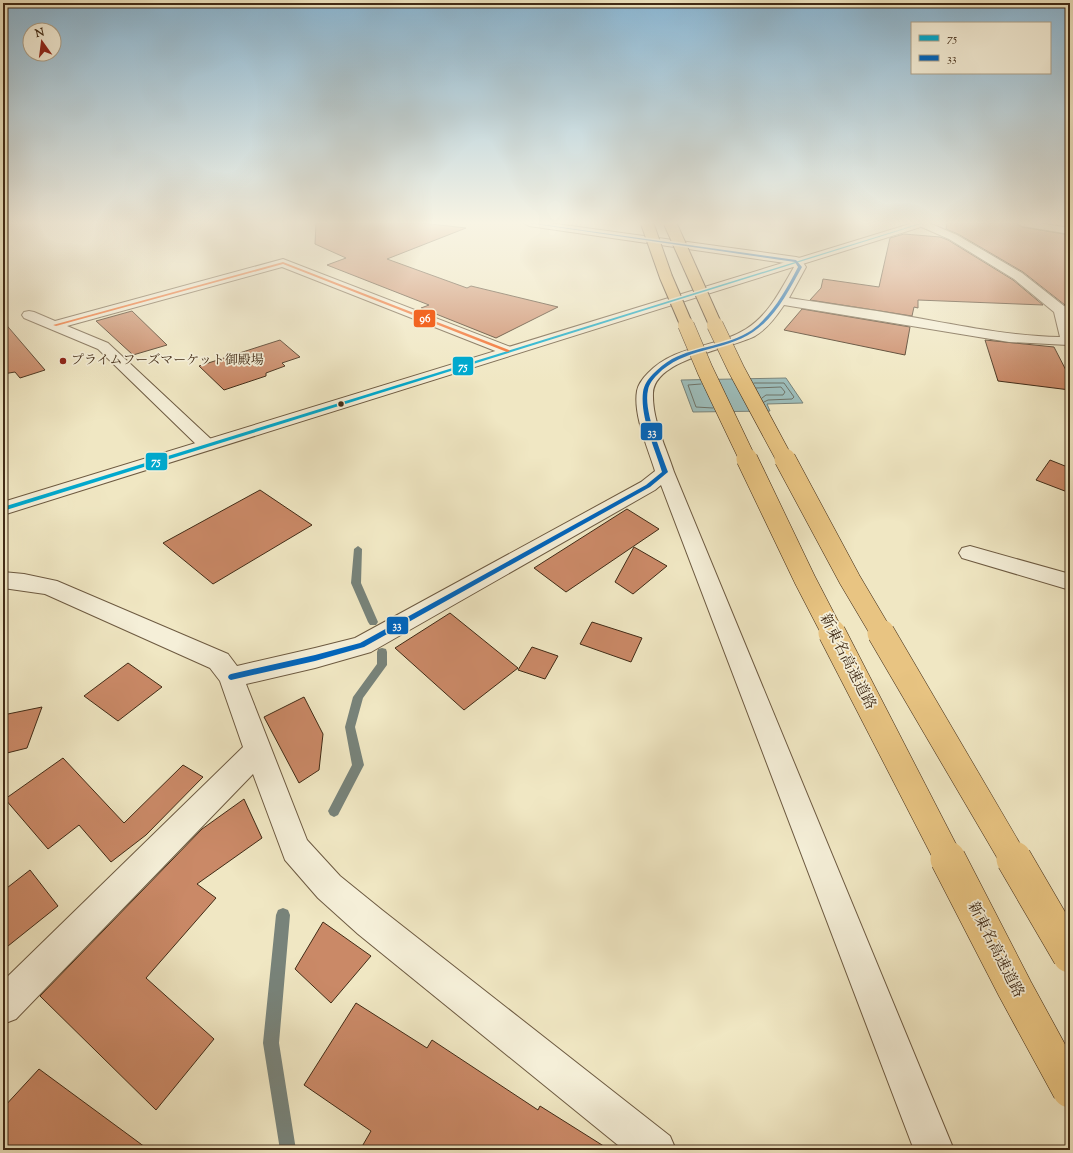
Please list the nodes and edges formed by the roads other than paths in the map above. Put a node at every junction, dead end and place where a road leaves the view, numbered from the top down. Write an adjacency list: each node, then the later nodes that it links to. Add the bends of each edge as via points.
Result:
1 (232, 277): 11 (street)
2 (319, 277): 13 (street)
3 (666, 277): 24 (highway, 新東名高速道路, bridge, via 705,370 805,580 1015,989)
4 (693, 277): 22 (highway, bridge, via 736,369 850,580)
5 (745, 277): 13 (street)
6 (795, 277): 8 (street)
7 (1019, 277): 9 (street)
8 (781, 301): 12 (street, via 1041,342); 15 (street, via 751,332 670,362 657,371 649,381 644,392 647,416)
9 (1065, 311): 12 (street)
10 (29, 315): 11 (street)
11 (55, 325): 14 (street, via 103,346)
12 (1069, 342)
13 (508, 350): 14 (street)
14 (208, 445): 16 (street)
15 (666, 472): 20 (street, via 648,486 362,645); 26 (street)
16 (3, 509)
17 (970, 553): 19 (street)
18 (3, 580): 20 (street, via 48,587 74,597 220,661)
19 (1070, 582)
20 (232, 676): 21 (street)
21 (258, 750): 23 (street); 25 (street, via 296,850 329,887)
22 (1070, 955)
23 (3, 1006)
24 (1070, 1090)
25 (656, 1150)
26 (934, 1150)

